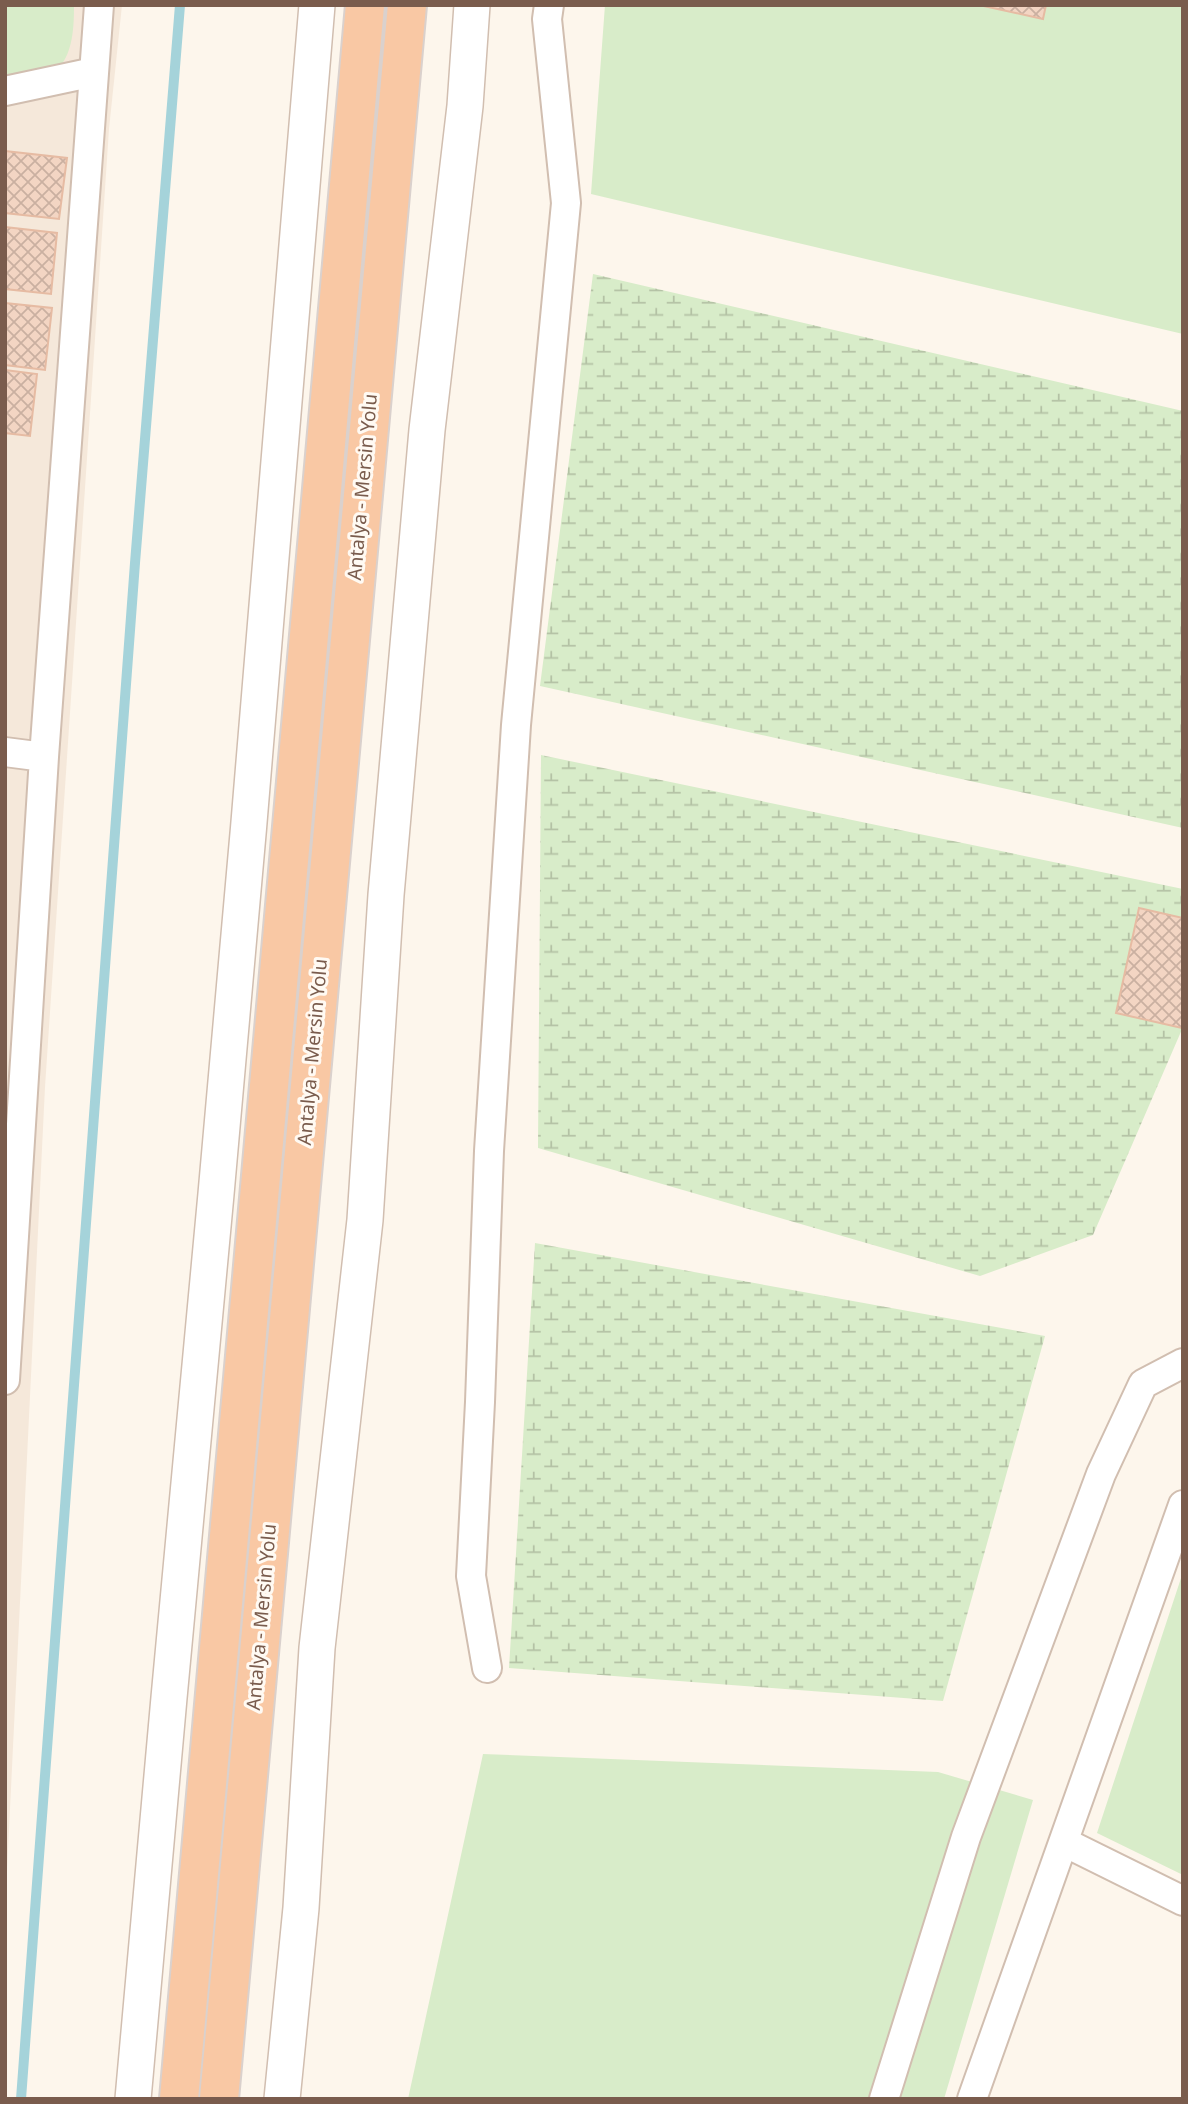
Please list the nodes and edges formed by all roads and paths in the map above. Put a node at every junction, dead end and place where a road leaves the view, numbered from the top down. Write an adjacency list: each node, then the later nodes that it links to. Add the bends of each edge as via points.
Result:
1 (99, 5): 7 (street)
2 (317, 5): 17 (street)
3 (365, 5): 18 (highway, Antalya - Mersin Yolu)
4 (407, 5): 19 (highway, Antalya - Mersin Yolu)
5 (472, 5): 20 (street, via 465,106 427,430 386,895 365,1220 317,1648 301,1908)
6 (549, 5): 14 (street, via 566,203 516,725 489,1151 471,1576)
7 (94, 72): 8 (street); 10 (street)
8 (5, 90)
9 (5, 752): 10 (street)
10 (44, 757): 12 (street)
11 (1183, 1363): 21 (street, via 1143,1384 1101,1474 966,1837)
12 (5, 1380)
13 (1183, 1505): 15 (street)
14 (487, 1668)
15 (1064, 1842): 16 (street); 22 (street)
16 (1183, 1901)
17 (134, 2099)
18 (179, 2099)
19 (219, 2099)
20 (282, 2099)
21 (884, 2099)
22 (972, 2099)

